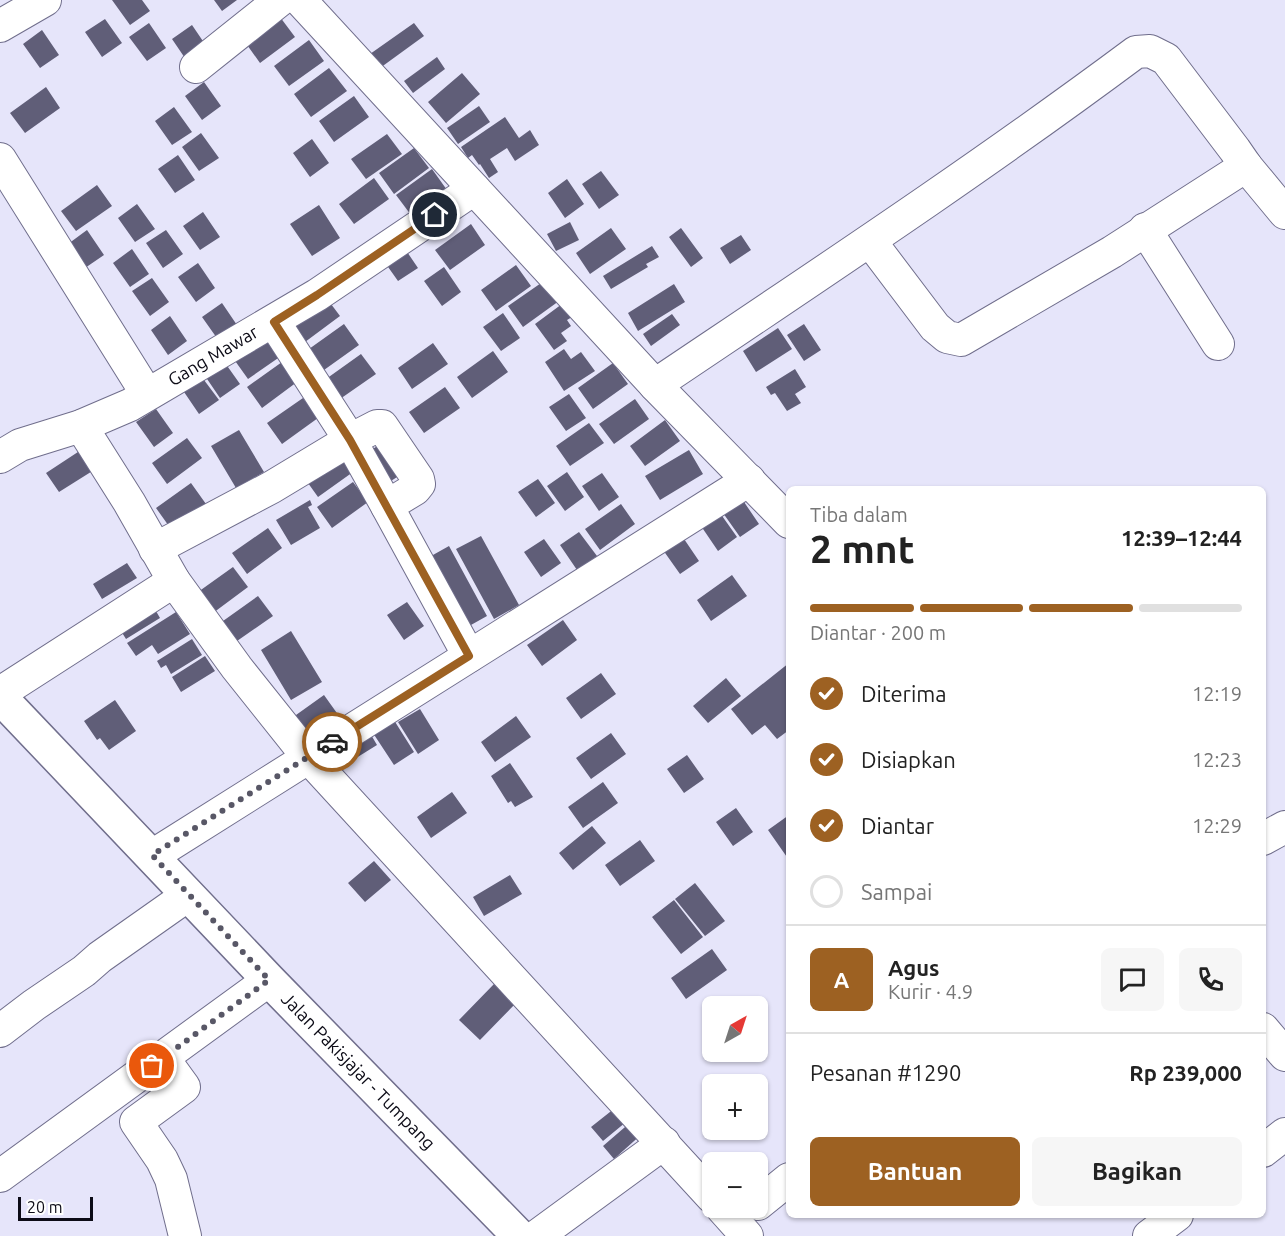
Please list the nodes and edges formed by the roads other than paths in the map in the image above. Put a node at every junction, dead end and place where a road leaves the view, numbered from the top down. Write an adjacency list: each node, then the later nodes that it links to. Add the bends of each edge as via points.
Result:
1 (45, 0): 4 (street)
2 (280, 0): 5 (street)
3 (300, 0): 8 (street)
4 (0, 26)
5 (196, 67)
6 (0, 159): 15 (street)
7 (1246, 166): 9 (street); 10 (street); 11 (street, via 1166,59 1150,51 1136,52)
8 (474, 189): 12 (street, Gang Mawar); 14 (street)
9 (1285, 213)
10 (1145, 229): 11 (street, via 961,340 947,337 935,327); 13 (street)
11 (870, 241): 14 (street)
12 (274, 322): 15 (street, Gang Mawar); 17 (street)
13 (1218, 344)
14 (655, 385): 19 (street)
15 (147, 394): 16 (street, Gang Mawar)
16 (81, 426): 18 (street, Gang Mawar, via 20,445); 21 (street)
17 (350, 440): 21 (street); 23 (street, via 382,426 418,479 415,489 387,506)
18 (0, 457)
19 (749, 480): 20 (street); 23 (street)
20 (786, 519)
21 (155, 549): 22 (street)
22 (174, 581): 24 (street); 25 (street)
23 (469, 656): 25 (street)
24 (0, 695): 28 (main road, Jalan Pakisjajar - Tumpang)
25 (308, 757): 28 (street); 36 (street)
26 (1285, 827): 27 (street)
27 (1266, 837)
28 (152, 855): 29 (main road, Jalan Pakisjajar - Tumpang)
29 (188, 895): 30 (main road, Jalan Pakisjajar - Tumpang); 31 (street)
30 (269, 980): 34 (street); 44 (main road, Jalan Pakisjajar - Tumpang)
31 (0, 1031)
32 (1266, 1033): 33 (street)
33 (1285, 1055)
34 (163, 1058): 38 (street); 43 (street, via 184,1087 136,1122 171,1179)
35 (1285, 1134): 37 (street)
36 (664, 1143): 40 (street); 45 (street)
37 (1266, 1149)
38 (0, 1176)
39 (786, 1181): 41 (street)
40 (702, 1186)
41 (768, 1196)
42 (1173, 1218): 46 (street)
43 (185, 1236)
44 (519, 1236)
45 (537, 1236)
46 (1149, 1236)

